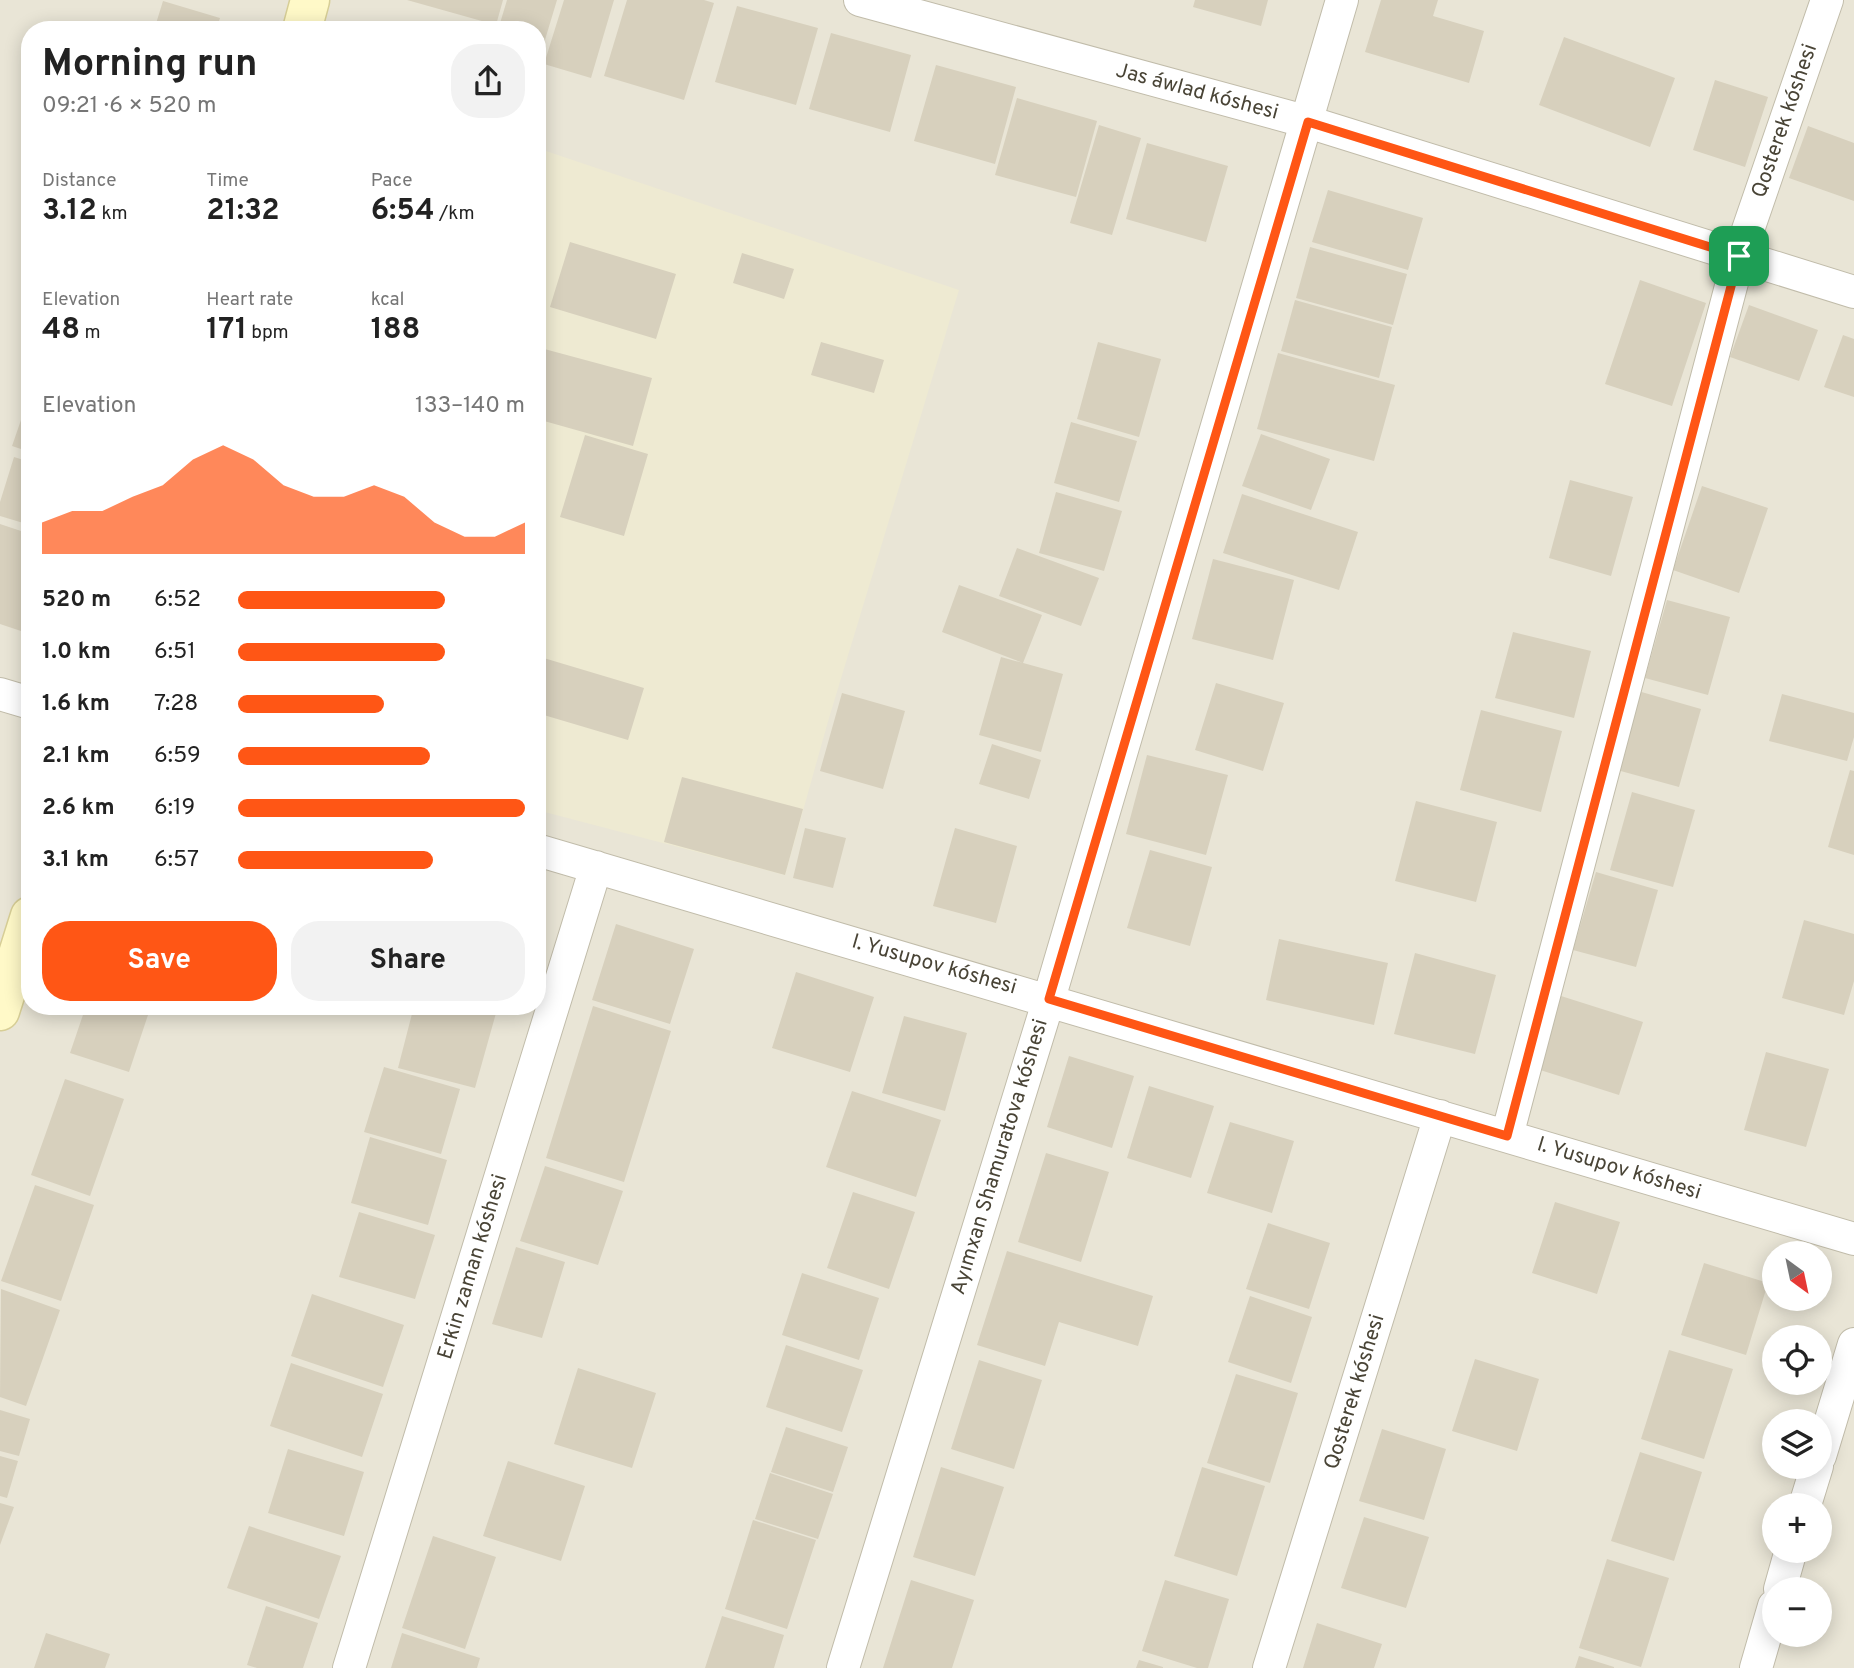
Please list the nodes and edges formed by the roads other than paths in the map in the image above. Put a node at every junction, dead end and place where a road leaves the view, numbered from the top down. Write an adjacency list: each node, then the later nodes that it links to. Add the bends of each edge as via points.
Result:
1 (310, 0): 5 (street)
2 (860, 0): 6 (street, Jas áwlad kóshesi)
3 (1342, 0): 6 (street, Ayımxan Shamuratova kóshesi)
4 (1828, 0): 7 (street, Qosterek kóshesi)
5 (304, 21)
6 (1308, 122): 7 (street, Jas áwlad kóshesi); 14 (street, Ayımxan Shamuratova kóshesi)
7 (1739, 256): 8 (street, Jas áwlad kóshesi); 17 (street, Qosterek kóshesi)
8 (1854, 292)
9 (0, 694): 10 (street)
10 (21, 700)
11 (546, 853): 12 (street, I. Yusupov kóshesi)
12 (596, 867): 14 (street, I. Yusupov kóshesi); 22 (street, Erkin zaman kóshesi)
13 (21, 944): 15 (street)
14 (1049, 999): 16 (street, I. Yusupov kóshesi); 23 (street, Ayımxan Shamuratova kóshesi)
15 (0, 1011)
16 (1440, 1116): 17 (street, I. Yusupov kóshesi); 24 (street, Qosterek kóshesi)
17 (1507, 1136): 18 (street, I. Yusupov kóshesi)
18 (1854, 1239)
19 (1854, 1344): 20 (street)
20 (1832, 1416)
21 (1762, 1647): 25 (street)
22 (349, 1668)
23 (843, 1668)
24 (1269, 1668)
25 (1756, 1668)

